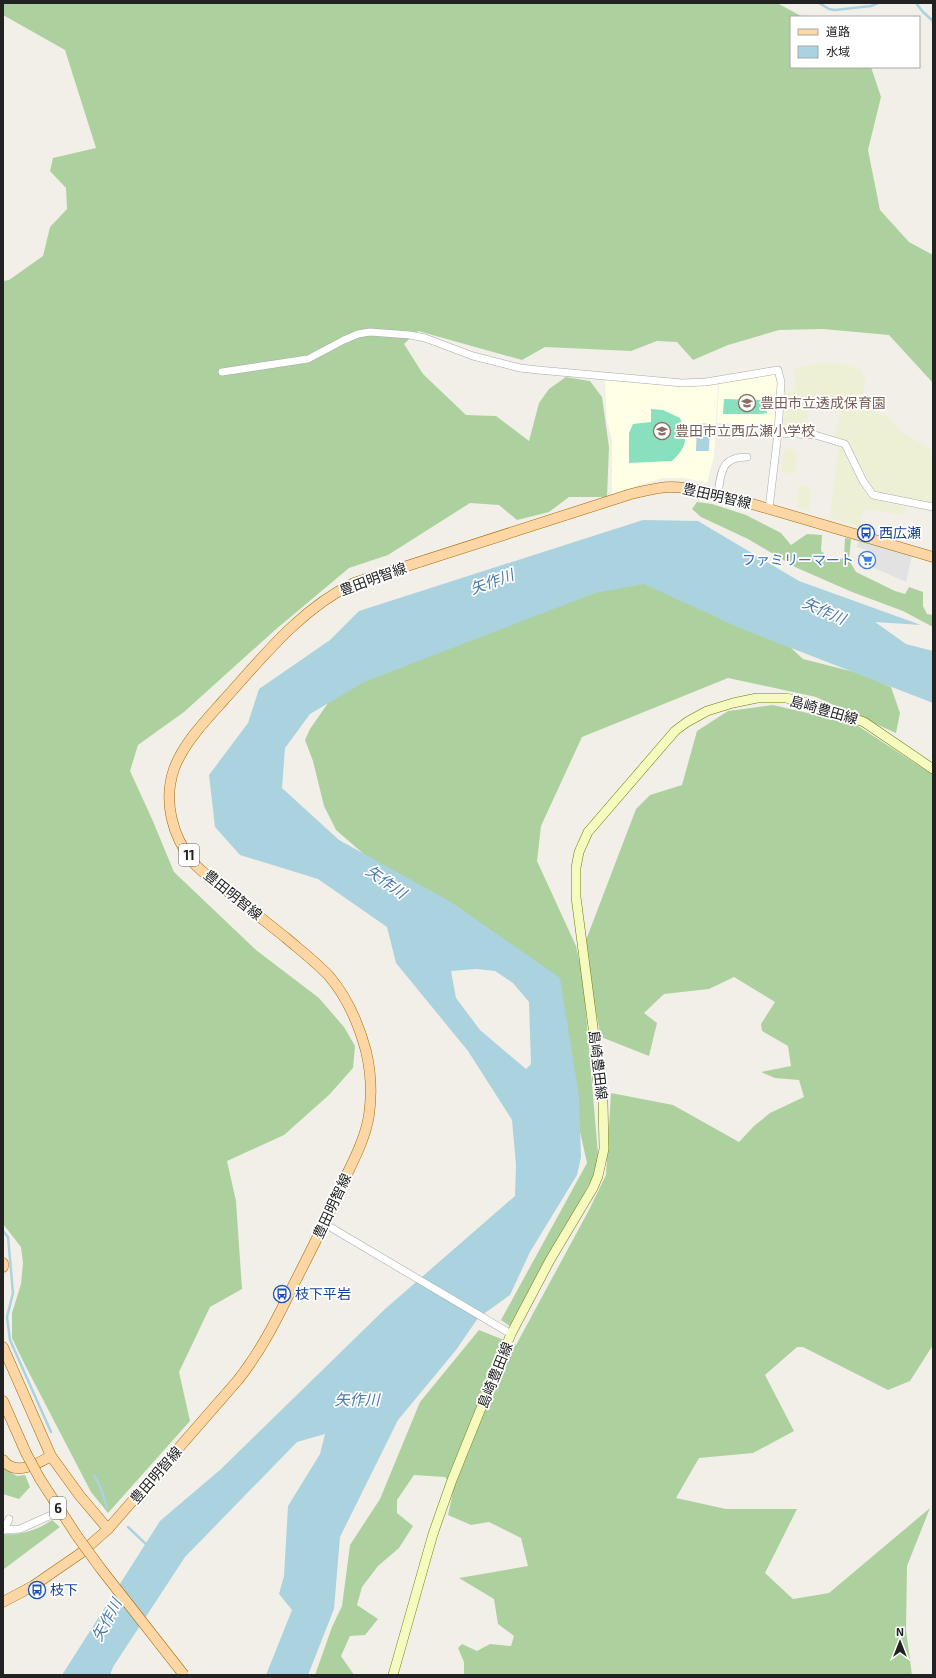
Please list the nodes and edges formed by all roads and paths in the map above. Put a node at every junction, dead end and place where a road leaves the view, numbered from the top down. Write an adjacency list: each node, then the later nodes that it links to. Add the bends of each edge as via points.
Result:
1 (222, 372): 2 (street, via 308,359 344,340 370,332 425,338 473,356 538,370 688,382 706,382 778,370 781,382)
2 (778, 433): 5 (street, via 815,435 845,444 874,495); 6 (street)
3 (747, 457): 4 (street, via 731,459 724,464)
4 (718, 494): 6 (main road, 豊田明智線 / 11); 9 (main road, 豊田明智線 / 11, via 669,487 631,494 369,577 337,591 299,620 246,675 208,718 175,767 170,788 169,810 175,832 194,862 329,976 358,1026 370,1074 368,1116 358,1150)
5 (933, 507)
6 (769, 508): 7 (main road, 豊田明智線 / 11)
7 (933, 557)
8 (933, 769): 12 (main road, 島崎豊田線, via 864,722 786,698 757,698 707,711 675,731 588,832 578,857 576,897 598,1084 603,1102 604,1149 593,1188)
9 (325, 1224): 12 (street); 20 (main road, 豊田明智線 / 11, via 256,1358)
10 (3, 1263): 11 (main road)
11 (3, 1267)
12 (508, 1332): 24 (main road, 島崎豊田線, via 433,1534)
13 (3, 1347): 16 (main road)
14 (3, 1401): 15 (main road, 6)
15 (5, 1408): 23 (main road, 6, bridge, via 40,1479 77,1536)
16 (51, 1456): 17 (main road, via 19,1469 10,1467); 20 (main road)
17 (3, 1460)
18 (49, 1516): 21 (street, via 20,1529)
19 (9, 1519): 21 (street)
20 (108, 1529): 22 (main road, 豊田明智線 / 11, via 81,1553 33,1586)
21 (3, 1530)
22 (3, 1602)
23 (184, 1675)
24 (393, 1675)

